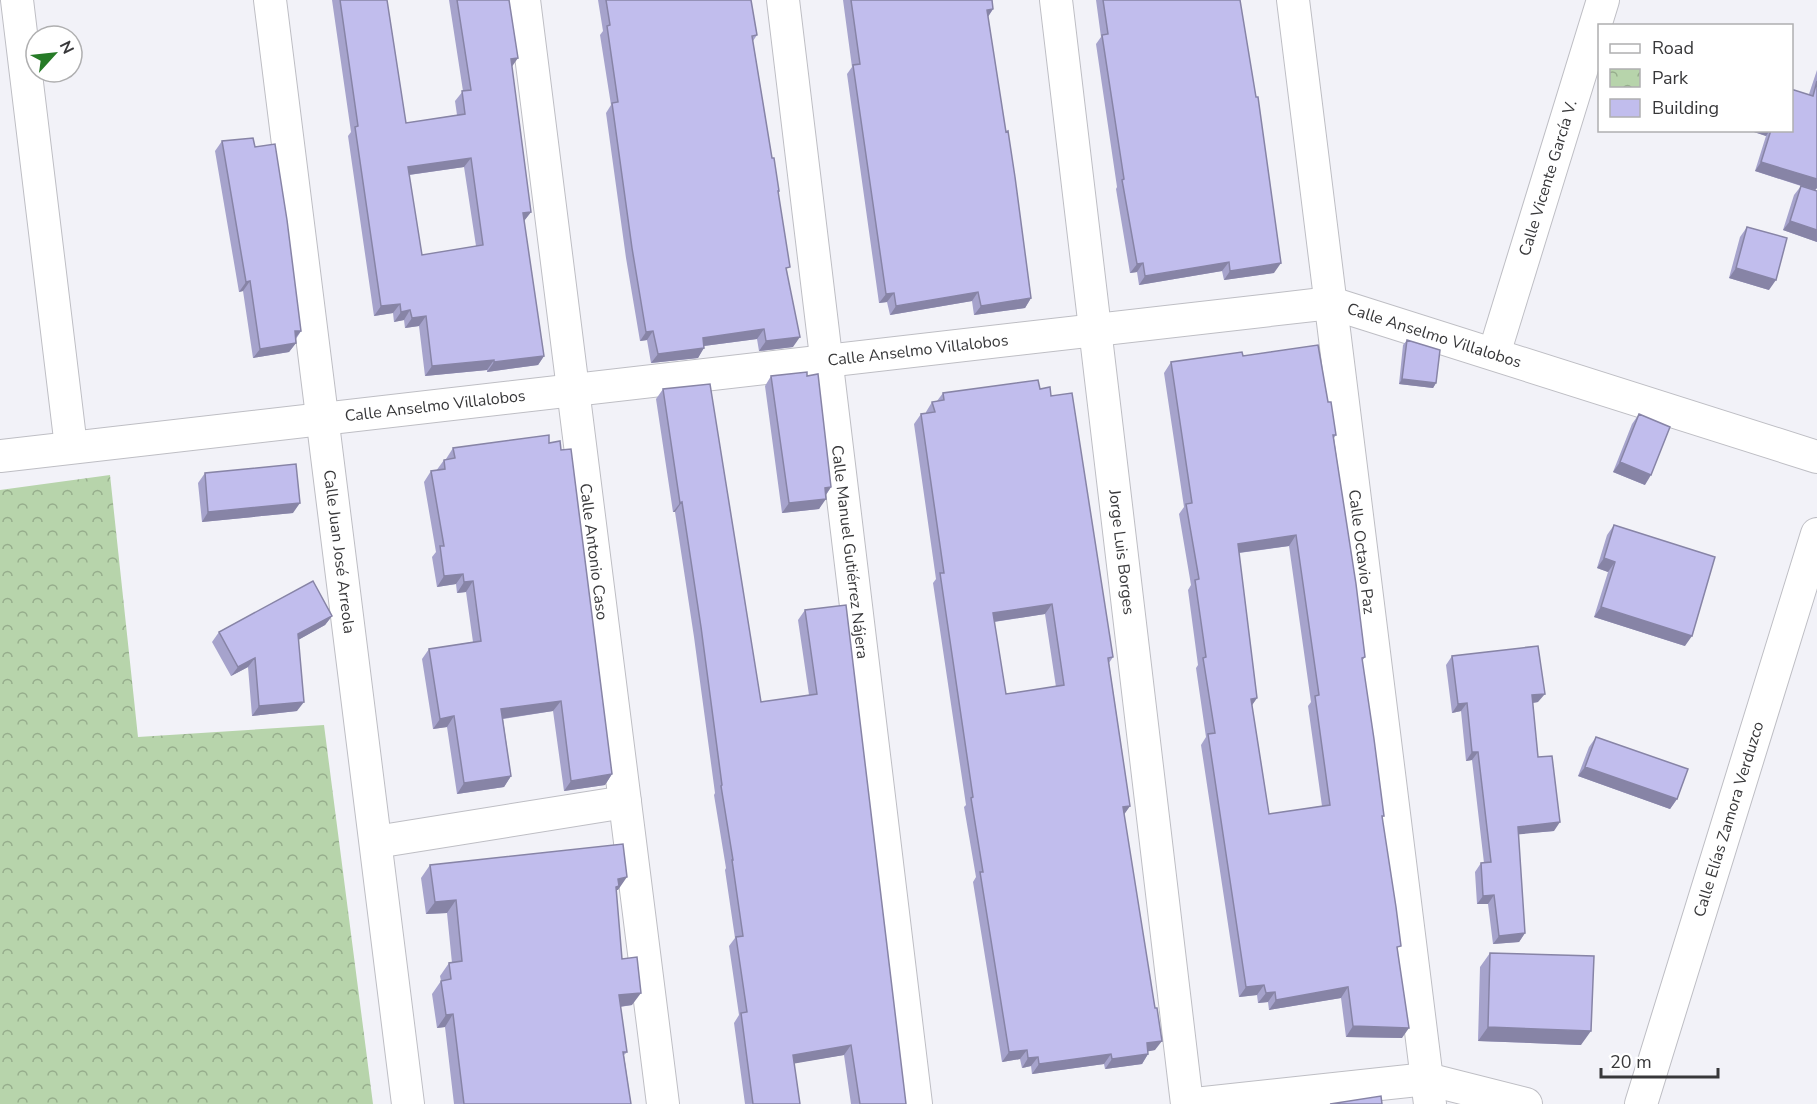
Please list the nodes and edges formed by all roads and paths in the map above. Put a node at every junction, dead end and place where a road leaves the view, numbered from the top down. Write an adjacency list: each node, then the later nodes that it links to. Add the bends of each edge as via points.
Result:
1 (17, 0): 14 (street)
2 (270, 0): 13 (street, Calle Juan José Arreola)
3 (524, 0): 12 (street, Calle Antonio Caso)
4 (783, 0): 11 (street, Calle Manuel Gutiérrez Nájera)
5 (1056, 0): 9 (street, Jorge Luis Borges)
6 (1293, 0): 8 (street, Calle Octavio Paz)
7 (1603, 0): 10 (street, Calle Vicente García V.)
8 (1331, 303): 9 (street, Calle Anselmo Villalobos); 10 (street, Calle Anselmo Villalobos); 20 (street, Calle Octavio Paz)
9 (1095, 330): 11 (street, Calle Anselmo Villalobos); 24 (street, Jorge Luis Borges)
10 (1494, 354): 16 (street, Calle Anselmo Villalobos)
11 (826, 361): 12 (street, Calle Anselmo Villalobos); 23 (street, Calle Manuel Gutiérrez Nájera)
12 (573, 390): 13 (street, Calle Anselmo Villalobos); 18 (street, Calle Antonio Caso)
13 (323, 418): 14 (street, Calle Anselmo Villalobos); 19 (street, Calle Juan José Arreola)
14 (71, 447): 15 (street, Calle Anselmo Villalobos)
15 (0, 456)
16 (1817, 457)
17 (1817, 534): 27 (street, Calle Elías Zamora Verduzco)
18 (625, 802): 19 (street); 22 (street, Calle Antonio Caso)
19 (376, 842): 21 (street, Calle Juan José Arreola)
20 (1428, 1092): 25 (street); 26 (street)
21 (408, 1104)
22 (663, 1104)
23 (916, 1104)
24 (1187, 1104)
25 (1195, 1104)
26 (1526, 1104)
27 (1641, 1104)

